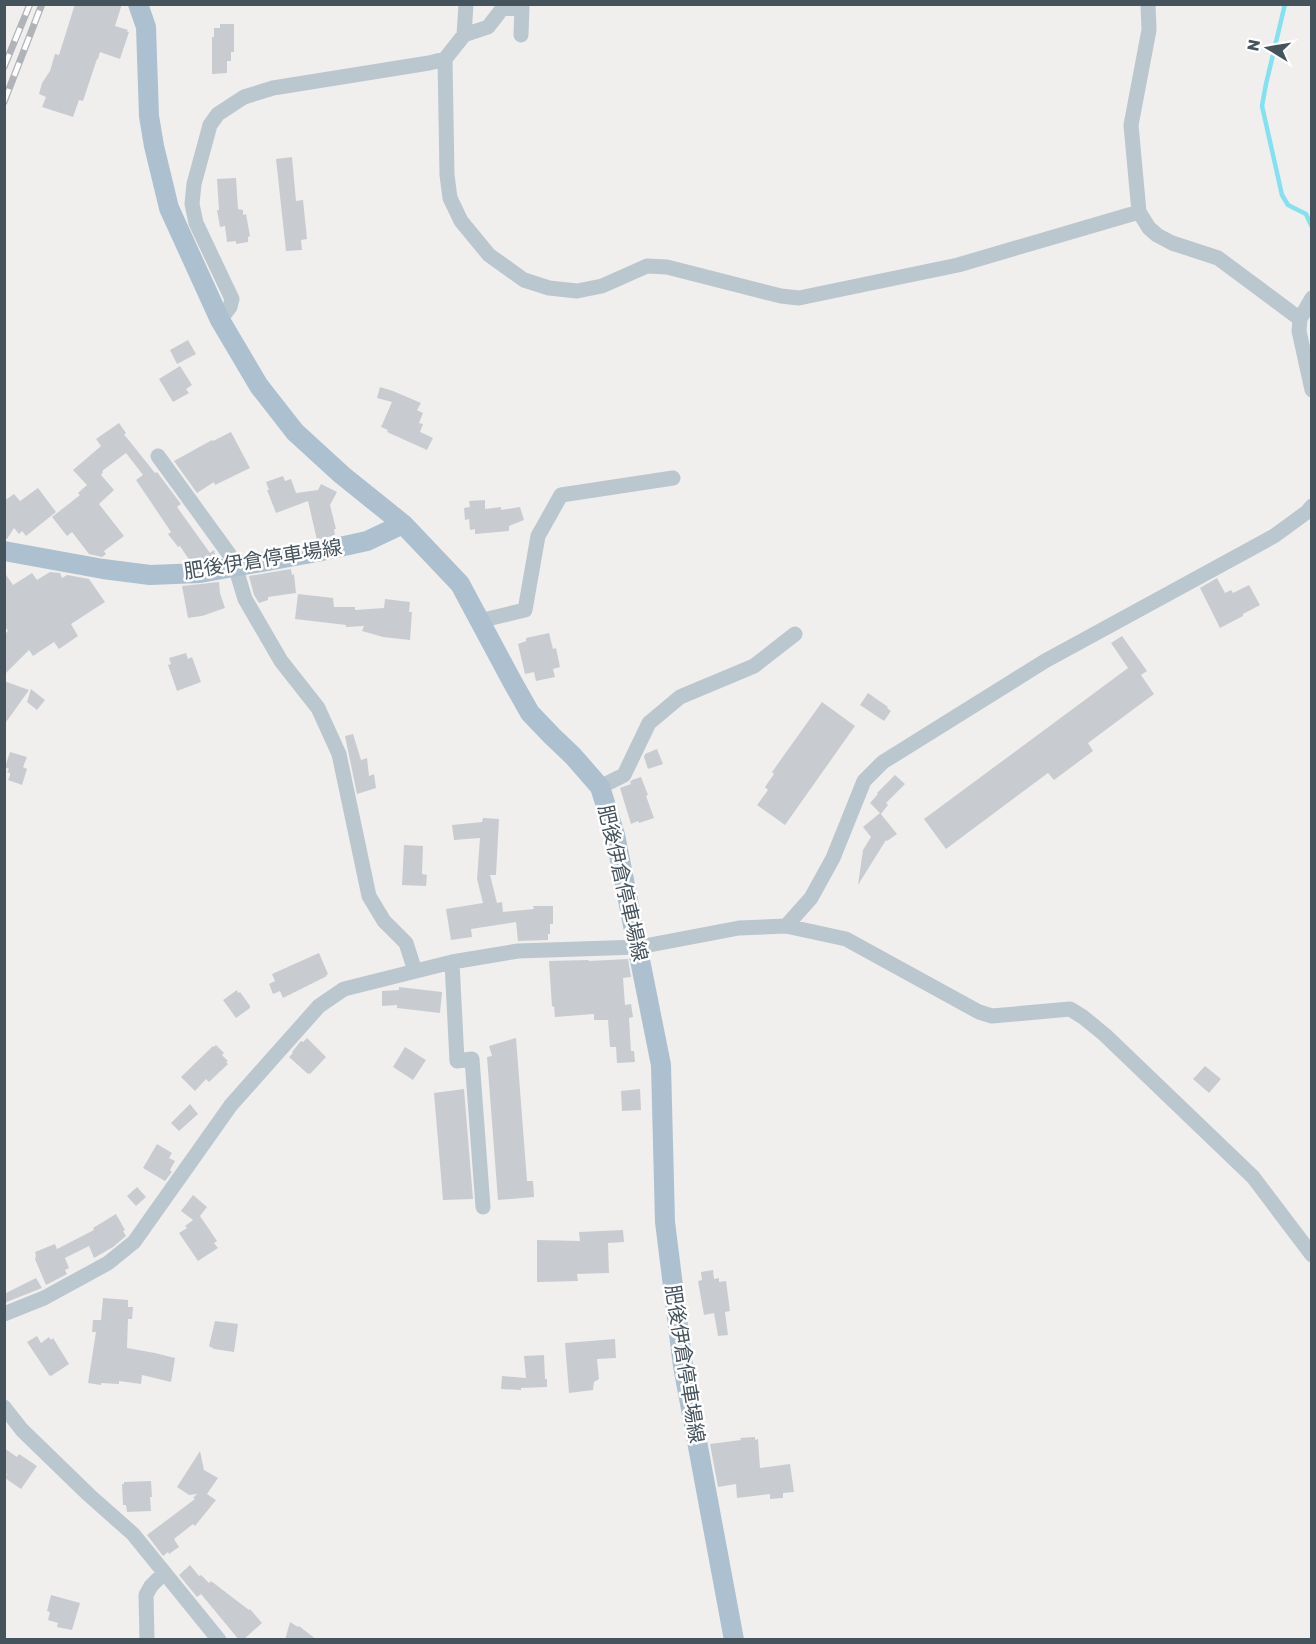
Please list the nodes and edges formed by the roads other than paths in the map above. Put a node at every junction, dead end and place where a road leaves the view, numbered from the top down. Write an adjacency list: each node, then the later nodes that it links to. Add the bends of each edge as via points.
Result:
1 (138, 4): 10 (main road, via 146,27 149,116 169,208)
2 (466, 4): 4 (street)
3 (1148, 4): 7 (street, via 1149,30 1131,124)
4 (464, 35): 5 (street, via 488,27 502,9 522,7); 6 (street)
5 (521, 35)
6 (445, 59): 7 (street, via 450,198 461,221 489,255 524,280 549,288 577,291 602,286 647,266 667,267 799,298 958,265); 10 (street, via 273,88 244,97 218,114 210,125 192,204 196,223 232,299)
7 (1139, 212): 9 (street, via 1157,235 1218,258)
8 (1311, 298): 9 (street)
9 (1300, 319): 11 (street)
10 (220, 320): 15 (main road, via 259,386 296,432)
11 (1311, 390)
12 (158, 456): 17 (street)
13 (673, 478): 18 (street, via 561,495 538,536 525,610)
14 (1311, 506): 21 (street, via 1274,536 1045,661 884,762 864,781 833,858 811,898)
15 (403, 524): 17 (main road, 肥後伊倉停車場線, via 368,541); 18 (main road, 肥後伊倉停車場線, via 460,584)
16 (4, 551): 17 (main road, 肥後伊倉停車場線, via 150,575 200,573)
17 (235, 566): 24 (street, via 245,599 281,661 318,708 339,754 369,896 384,921 406,943)
18 (479, 621): 20 (main road, 肥後伊倉停車場線, via 530,713)
19 (795, 634): 20 (street, via 754,666 680,697 649,723 624,775)
20 (600, 787): 22 (main road, 肥後伊倉停車場線, via 615,835)
21 (786, 926): 22 (street, via 740,928); 26 (street, via 846,939 992,1016 1070,1009 1083,1017 1253,1177)
22 (639, 947): 23 (street, via 518,951); 32 (main road, 肥後伊倉停車場線, via 661,1065 665,1222 678,1324)
23 (452, 962): 24 (street); 25 (street, via 458,1061 472,1059)
24 (415, 971): 27 (street, via 344,989 319,1006 231,1105 134,1242 108,1263 44,1298)
25 (483, 1207)
26 (1311, 1255)
27 (4, 1314)
28 (4, 1407): 29 (street, via 22,1430 133,1534)
29 (164, 1573): 30 (street, via 146,1595); 31 (street)
30 (147, 1640)
31 (219, 1640)
32 (734, 1640)

